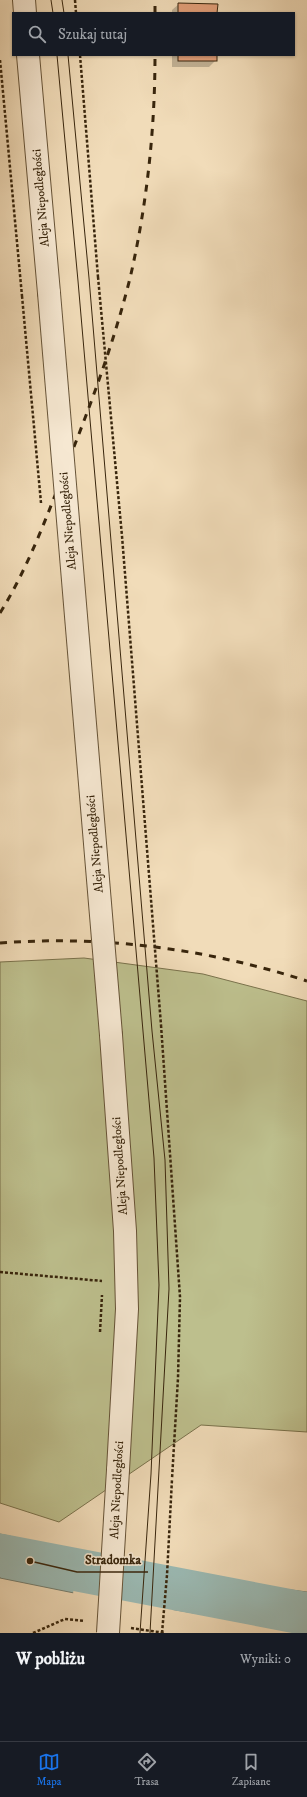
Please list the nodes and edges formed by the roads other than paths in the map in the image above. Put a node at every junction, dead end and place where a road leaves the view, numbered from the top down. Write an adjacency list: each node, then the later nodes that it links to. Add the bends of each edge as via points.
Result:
1 (24, 0): 2 (street)
2 (25, 12)
3 (28, 56): 4 (street, Aleja Niepodległości, bridge, via 111,1035 125,1231 127,1309)
4 (108, 1633)

